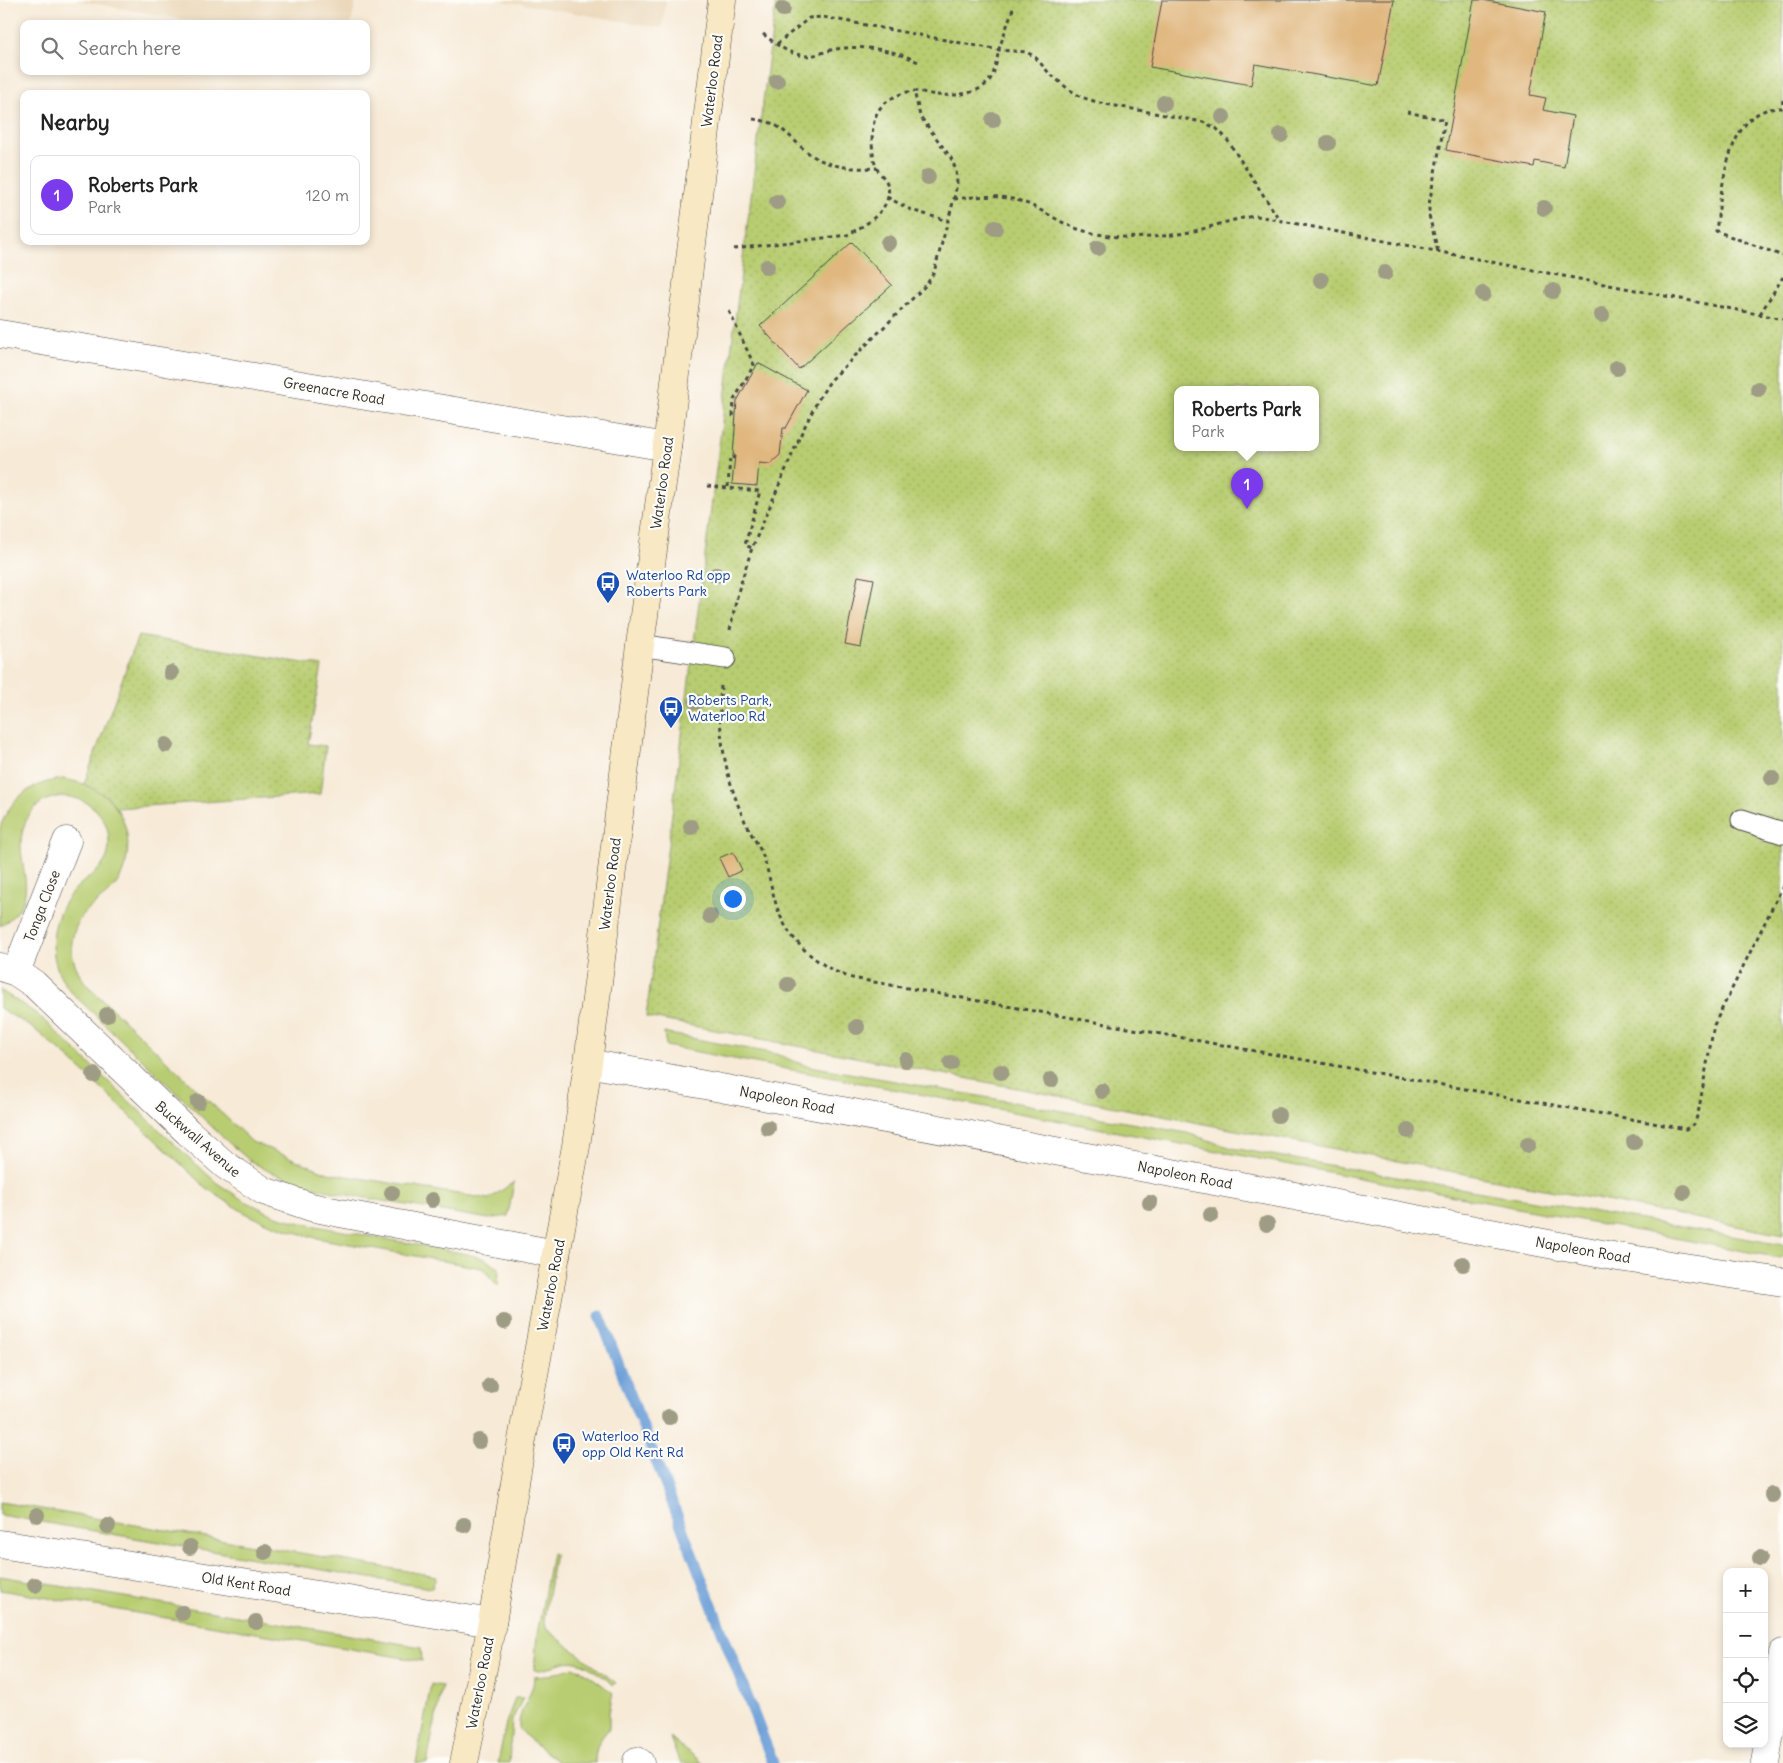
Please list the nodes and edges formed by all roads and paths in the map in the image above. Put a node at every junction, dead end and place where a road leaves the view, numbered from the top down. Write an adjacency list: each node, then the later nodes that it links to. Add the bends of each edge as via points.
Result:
1 (722, 0): 26 (main road, Waterloo Road)
2 (1014, 6): 5 (path)
3 (763, 34): 4 (path)
4 (776, 44): 5 (path, via 810,18 823,17); 6 (path, via 802,56 854,48 907,56)
5 (999, 50): 7 (path, via 991,79 982,87 955,95); 15 (path, via 1026,52 1081,96 1203,122 1216,128)
6 (918, 62)
7 (914, 91): 12 (path, via 885,102 874,120); 14 (path, via 920,116 956,170)
8 (1783, 100): 9 (path)
9 (1782, 108): 19 (path, via 1759,113 1735,143 1725,168 1716,231)
10 (1407, 112): 18 (path, via 1445,120 1429,204)
11 (752, 119): 12 (path, via 770,122 812,156 826,163 841,167)
12 (877, 168): 13 (path, via 885,177)
13 (887, 197): 16 (path, via 911,210); 17 (path, via 875,218 847,235)
14 (954, 200): 15 (path, via 986,196 1008,198 1030,204 1086,232 1112,236 1177,234 1243,217); 16 (path)
15 (1280, 219): 18 (path)
16 (948, 221): 30 (path, via 934,272 927,284 830,382 818,400)
17 (734, 249)
18 (1438, 252): 22 (path)
19 (1783, 256)
20 (1783, 277): 22 (path)
21 (729, 311): 25 (path, via 754,365 734,400 733,416)
22 (1760, 314): 23 (path)
23 (1783, 319)
24 (0, 334): 26 (street, Greenacre Road)
25 (736, 417)
26 (667, 447): 31 (main road, Waterloo Road)
27 (735, 458): 29 (path, via 730,458)
28 (707, 486): 29 (path)
29 (728, 487): 30 (path, via 760,491 745,546)
30 (752, 548): 32 (path, via 738,592)
31 (640, 645): 32 (lane); 38 (main road, Waterloo Road)
32 (725, 658): 36 (path, via 720,713 726,763 738,805 763,857 780,914 785,926 808,953 836,973 852,978 1686,1129 1694,1124 1698,1114 1714,1026)
33 (1742, 820): 34 (lane)
34 (1783, 833)
35 (67, 840): 37 (street, Tonga Close)
36 (1783, 886)
37 (8, 970): 39 (street, Buckwall Avenue, via 34,984 53,1000 206,1149 264,1191 311,1207)
38 (588, 1063): 39 (main road, Waterloo Road); 40 (street, Napoleon Road, via 1618,1256)
39 (556, 1254): 42 (main road, Waterloo Road)
40 (1783, 1282)
41 (0, 1544): 42 (street, Old Kent Road)
42 (492, 1623): 44 (main road, Waterloo Road)
43 (1783, 1653): 45 (street)
44 (464, 1763)
45 (1765, 1763)

